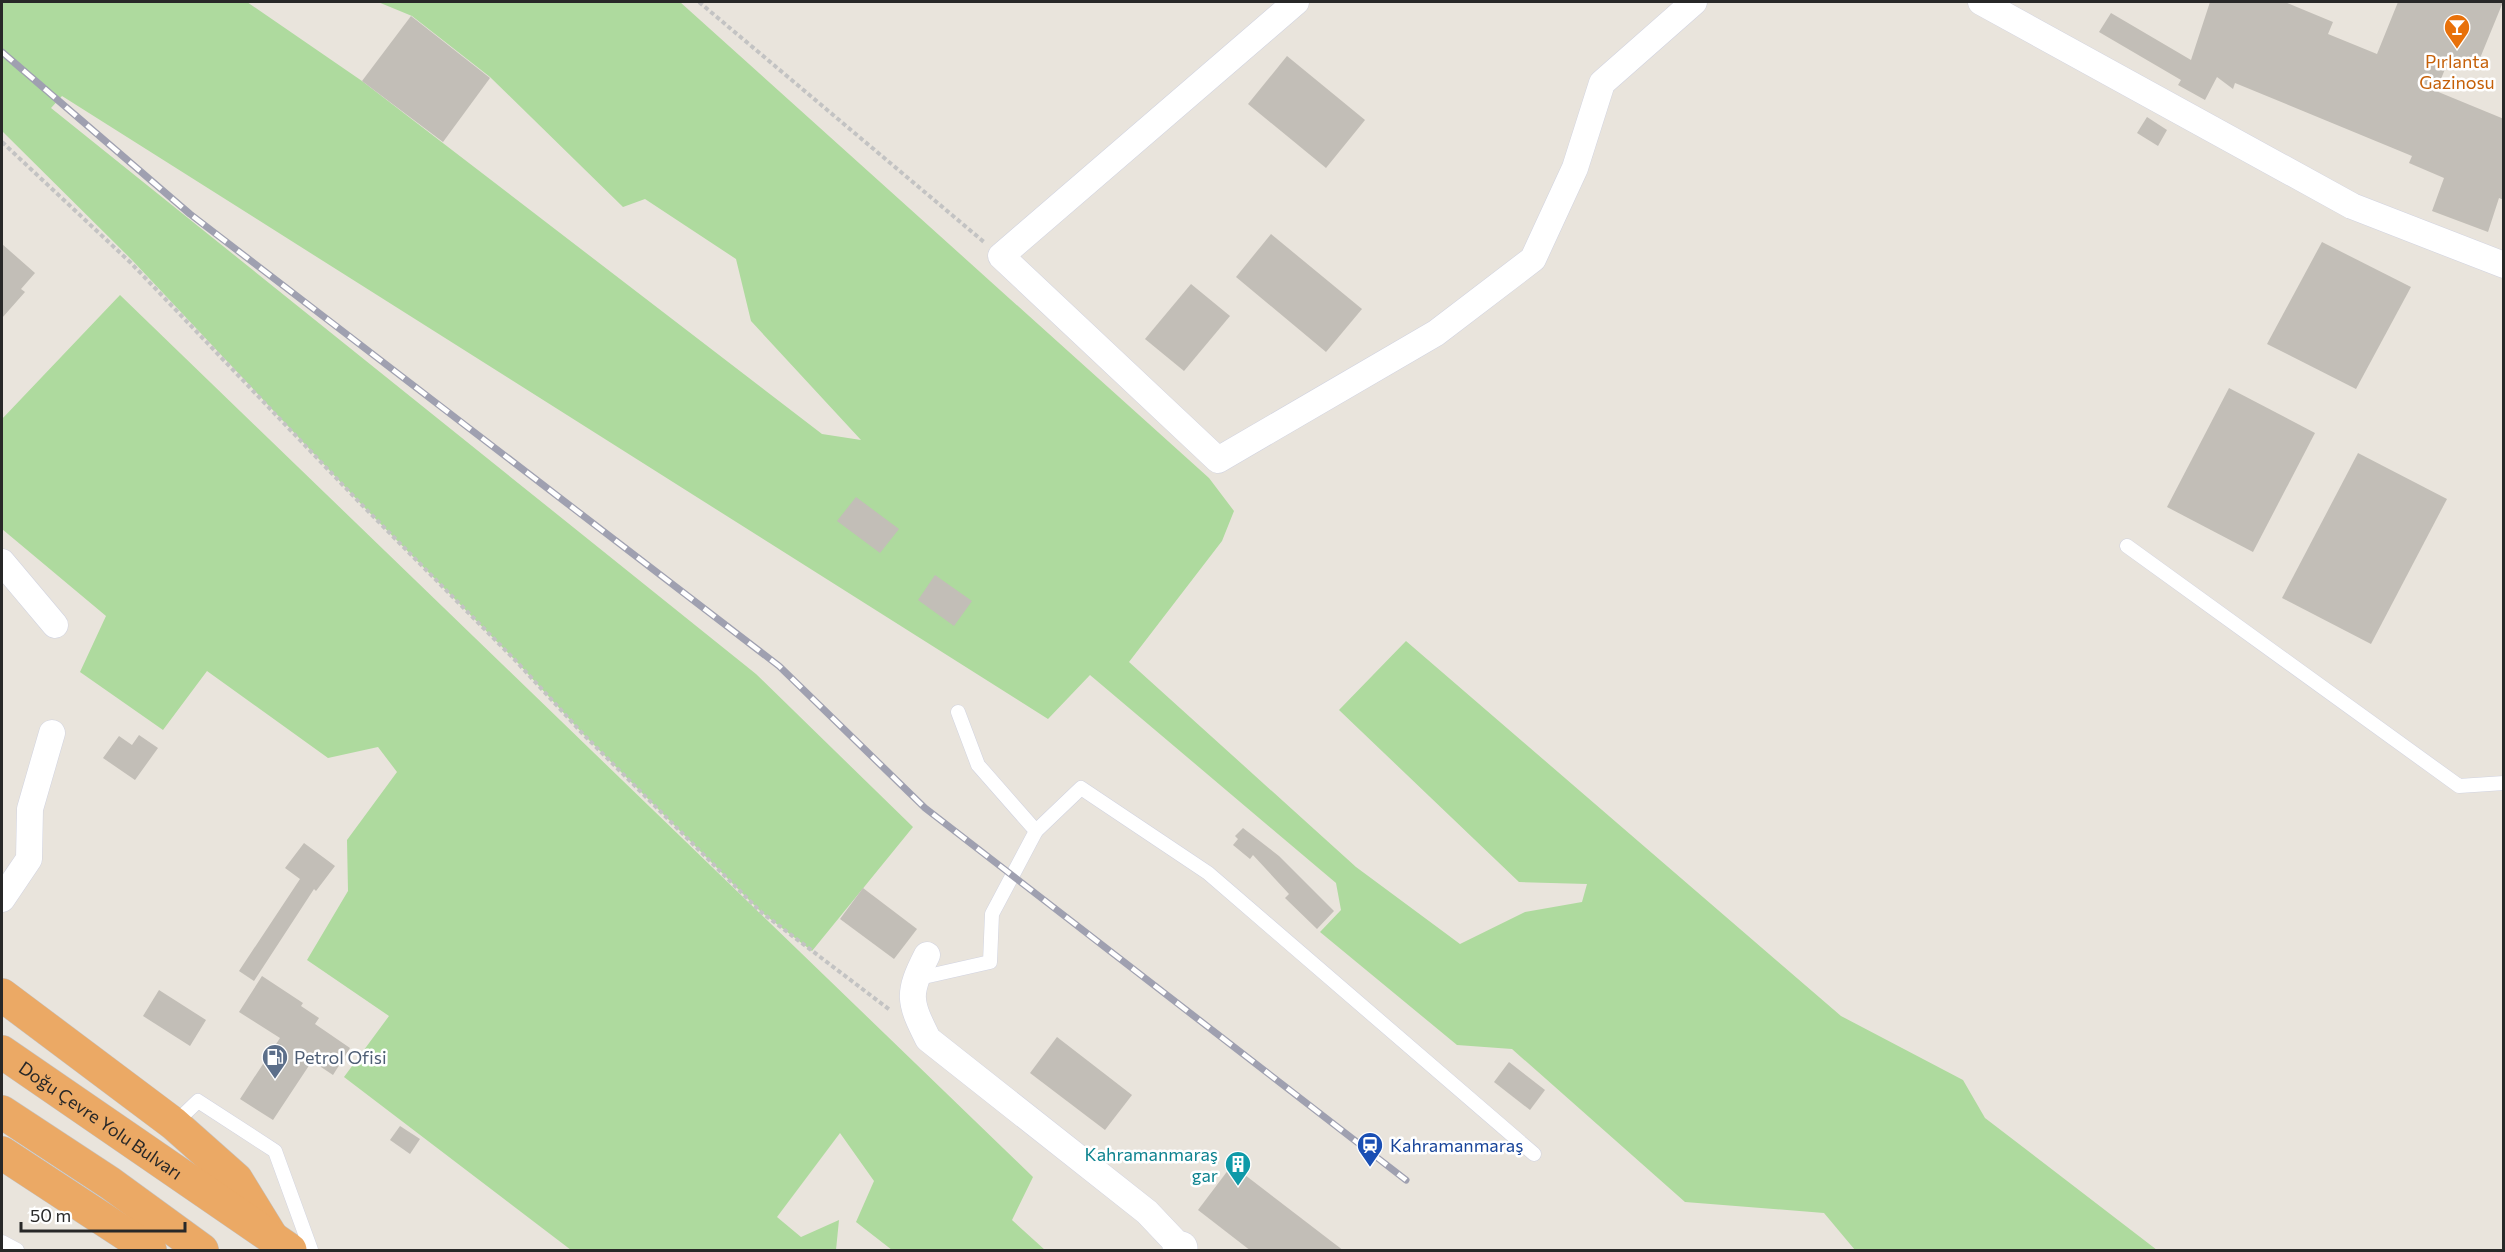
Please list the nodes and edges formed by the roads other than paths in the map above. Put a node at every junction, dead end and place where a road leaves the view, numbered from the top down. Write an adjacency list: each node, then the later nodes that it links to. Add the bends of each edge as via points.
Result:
1 (1296, 2): 2 (street, via 1001,256 1218,460 1436,333 1533,259 1575,168 1602,83)
2 (1694, 2)
3 (1981, 2): 4 (street, via 2352,206)
4 (2504, 265)
5 (2127, 546): 10 (lane, via 2459,786)
6 (2, 562): 7 (street)
7 (55, 625)
8 (958, 712): 11 (lane, via 978,765)
9 (52, 733): 12 (street, via 30,809 29,859)
10 (2504, 783)
11 (1036, 831): 14 (lane, via 992,914 990,962); 20 (lane, via 1081,788 1208,873)
12 (2, 899)
13 (927, 955): 14 (street)
14 (915, 979): 23 (street, via 913,1008 928,1039 1147,1212)
15 (2, 995): 18 (highway)
16 (2, 1052): 22 (highway, Doğu Çevre Yolu Bulvarı)
17 (2, 1112): 26 (highway)
18 (174, 1124): 22 (highway, via 236,1179); 27 (lane, via 198,1101 275,1151)
19 (2, 1153): 25 (highway)
20 (1534, 1154)
21 (2, 1242): 24 (lane)
22 (281, 1243)
23 (1181, 1250)
24 (17, 1251)
25 (150, 1251)
26 (202, 1251)
27 (311, 1251)

